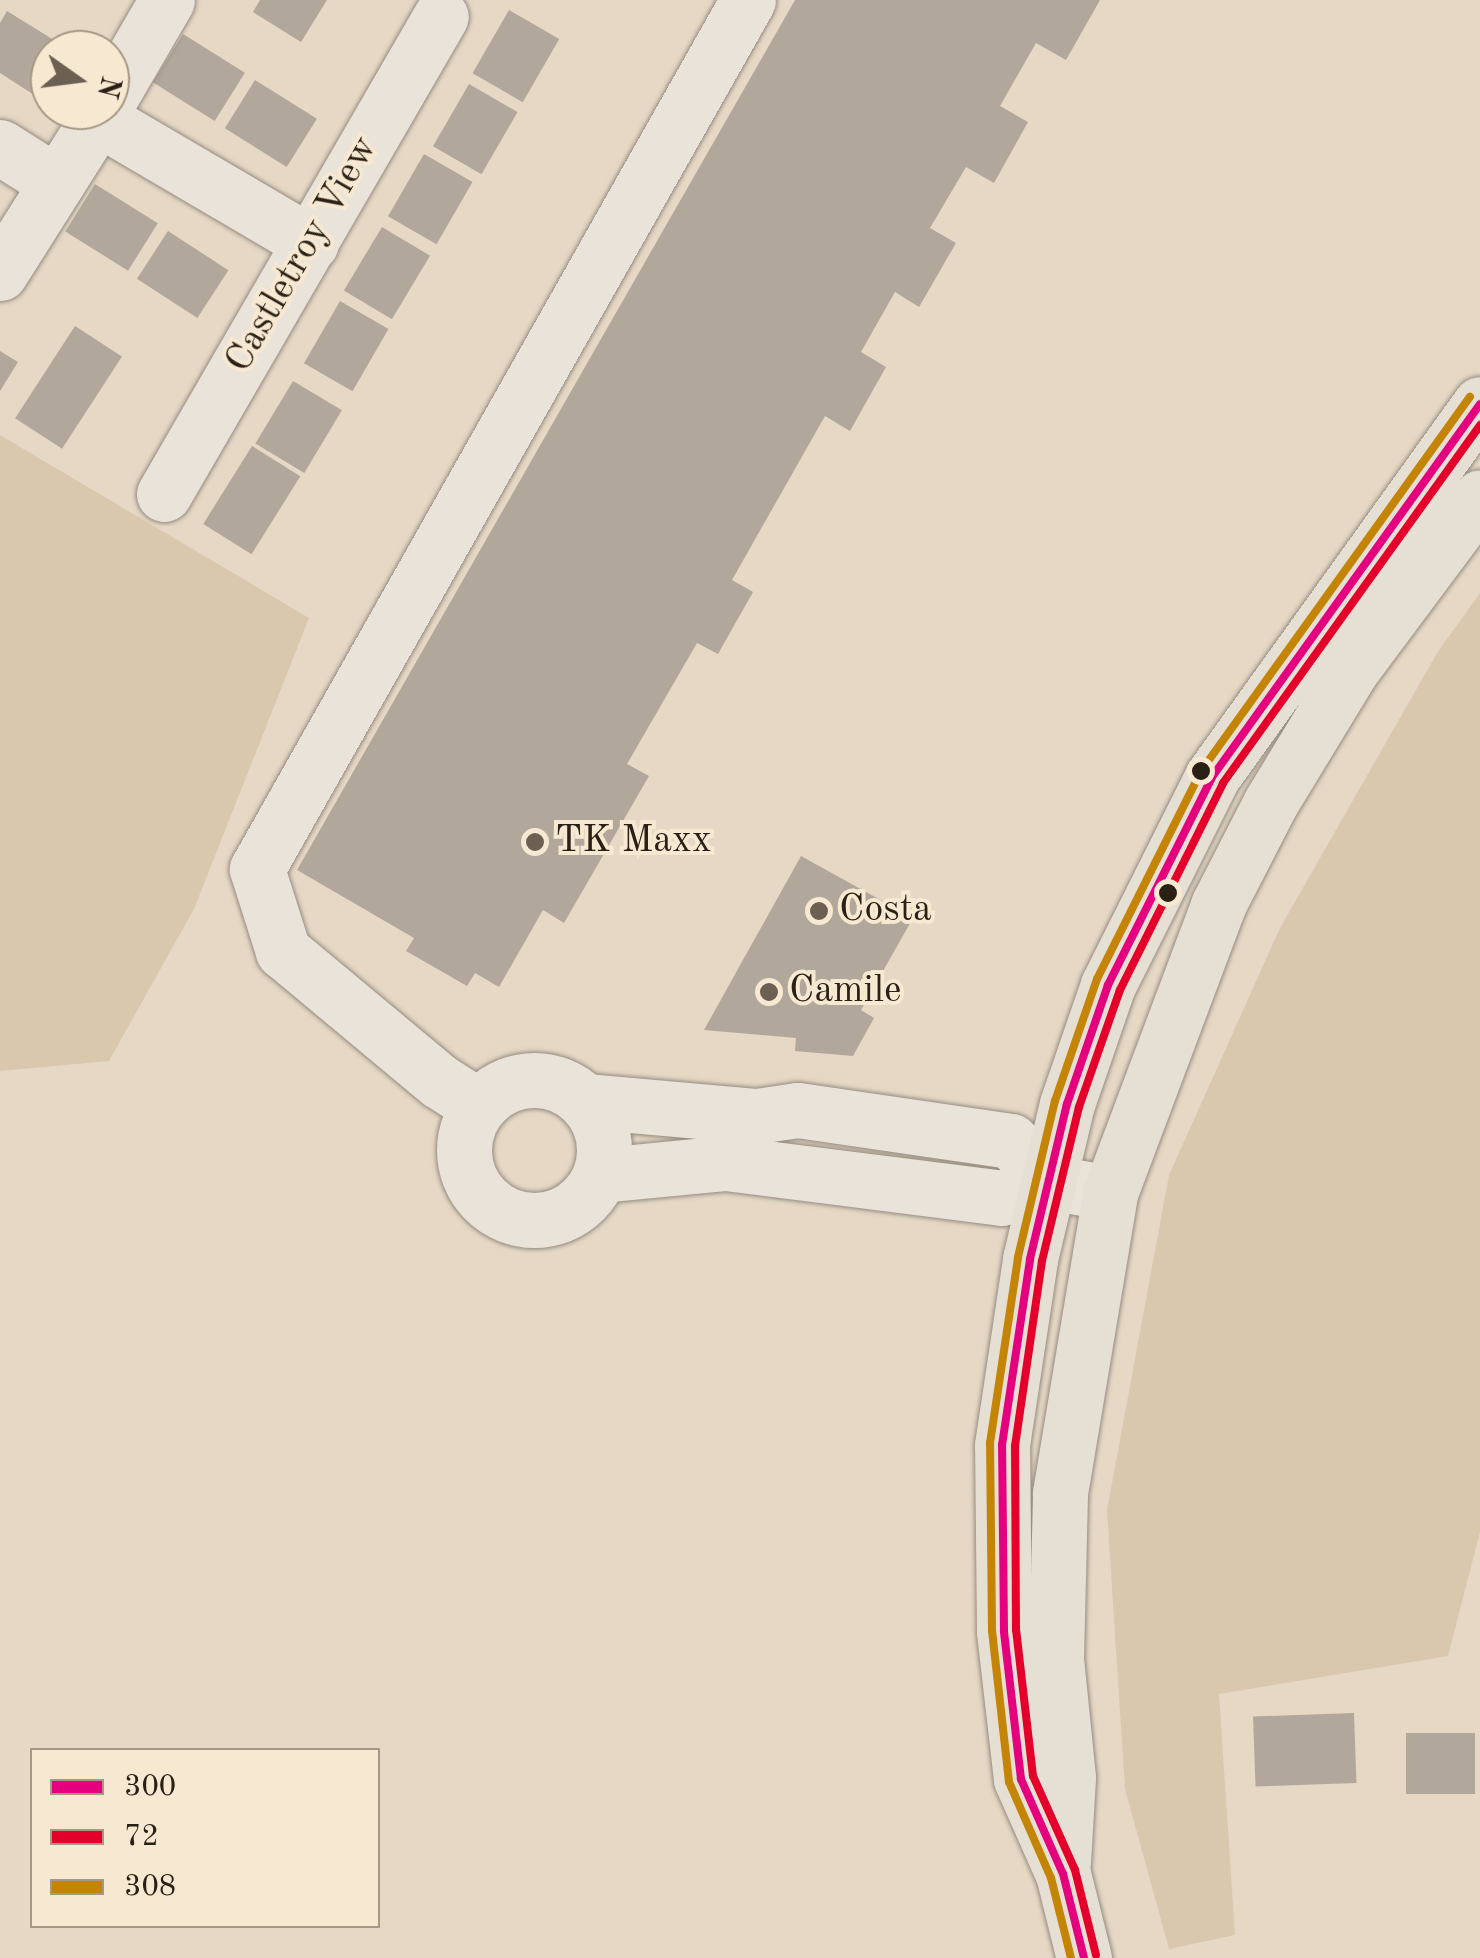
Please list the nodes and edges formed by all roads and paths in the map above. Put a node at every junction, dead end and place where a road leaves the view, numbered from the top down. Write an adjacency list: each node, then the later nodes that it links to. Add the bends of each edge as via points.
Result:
1 (167, 0): 4 (street)
2 (748, 0): 15 (street, via 257,869 283,951)
3 (441, 16): 9 (street, Castletroy View)
4 (130, 64)
5 (130, 126): 9 (street)
6 (91, 130): 8 (street)
7 (0, 147): 8 (street)
8 (58, 184): 10 (street)
9 (311, 243): 12 (street, Castletroy View)
10 (0, 274)
11 (1480, 404): 17 (main road, via 1212,777 1108,985)
12 (164, 494)
13 (1480, 497): 18 (main road, via 1352,669 1271,802 1218,905)
14 (585, 1100): 15 (street, via 565,1086 530,1080 496,1090); 16 (street, via 605,1144); 17 (street, via 757,1116 798,1110 1011,1141)
15 (478, 1106): 16 (street, via 464,1133 464,1164 476,1192 499,1212 528,1221 558,1217 584,1200)
16 (601, 1175): 17 (street, via 726,1163 1002,1198)
17 (1048, 1182): 18 (street); 19 (main road, via 1002,1446 1004,1631 1021,1779)
18 (1110, 1193): 19 (main road, via 1060,1493 1056,1659 1068,1776)
19 (1062, 1874): 20 (main road)
20 (1084, 1958)

